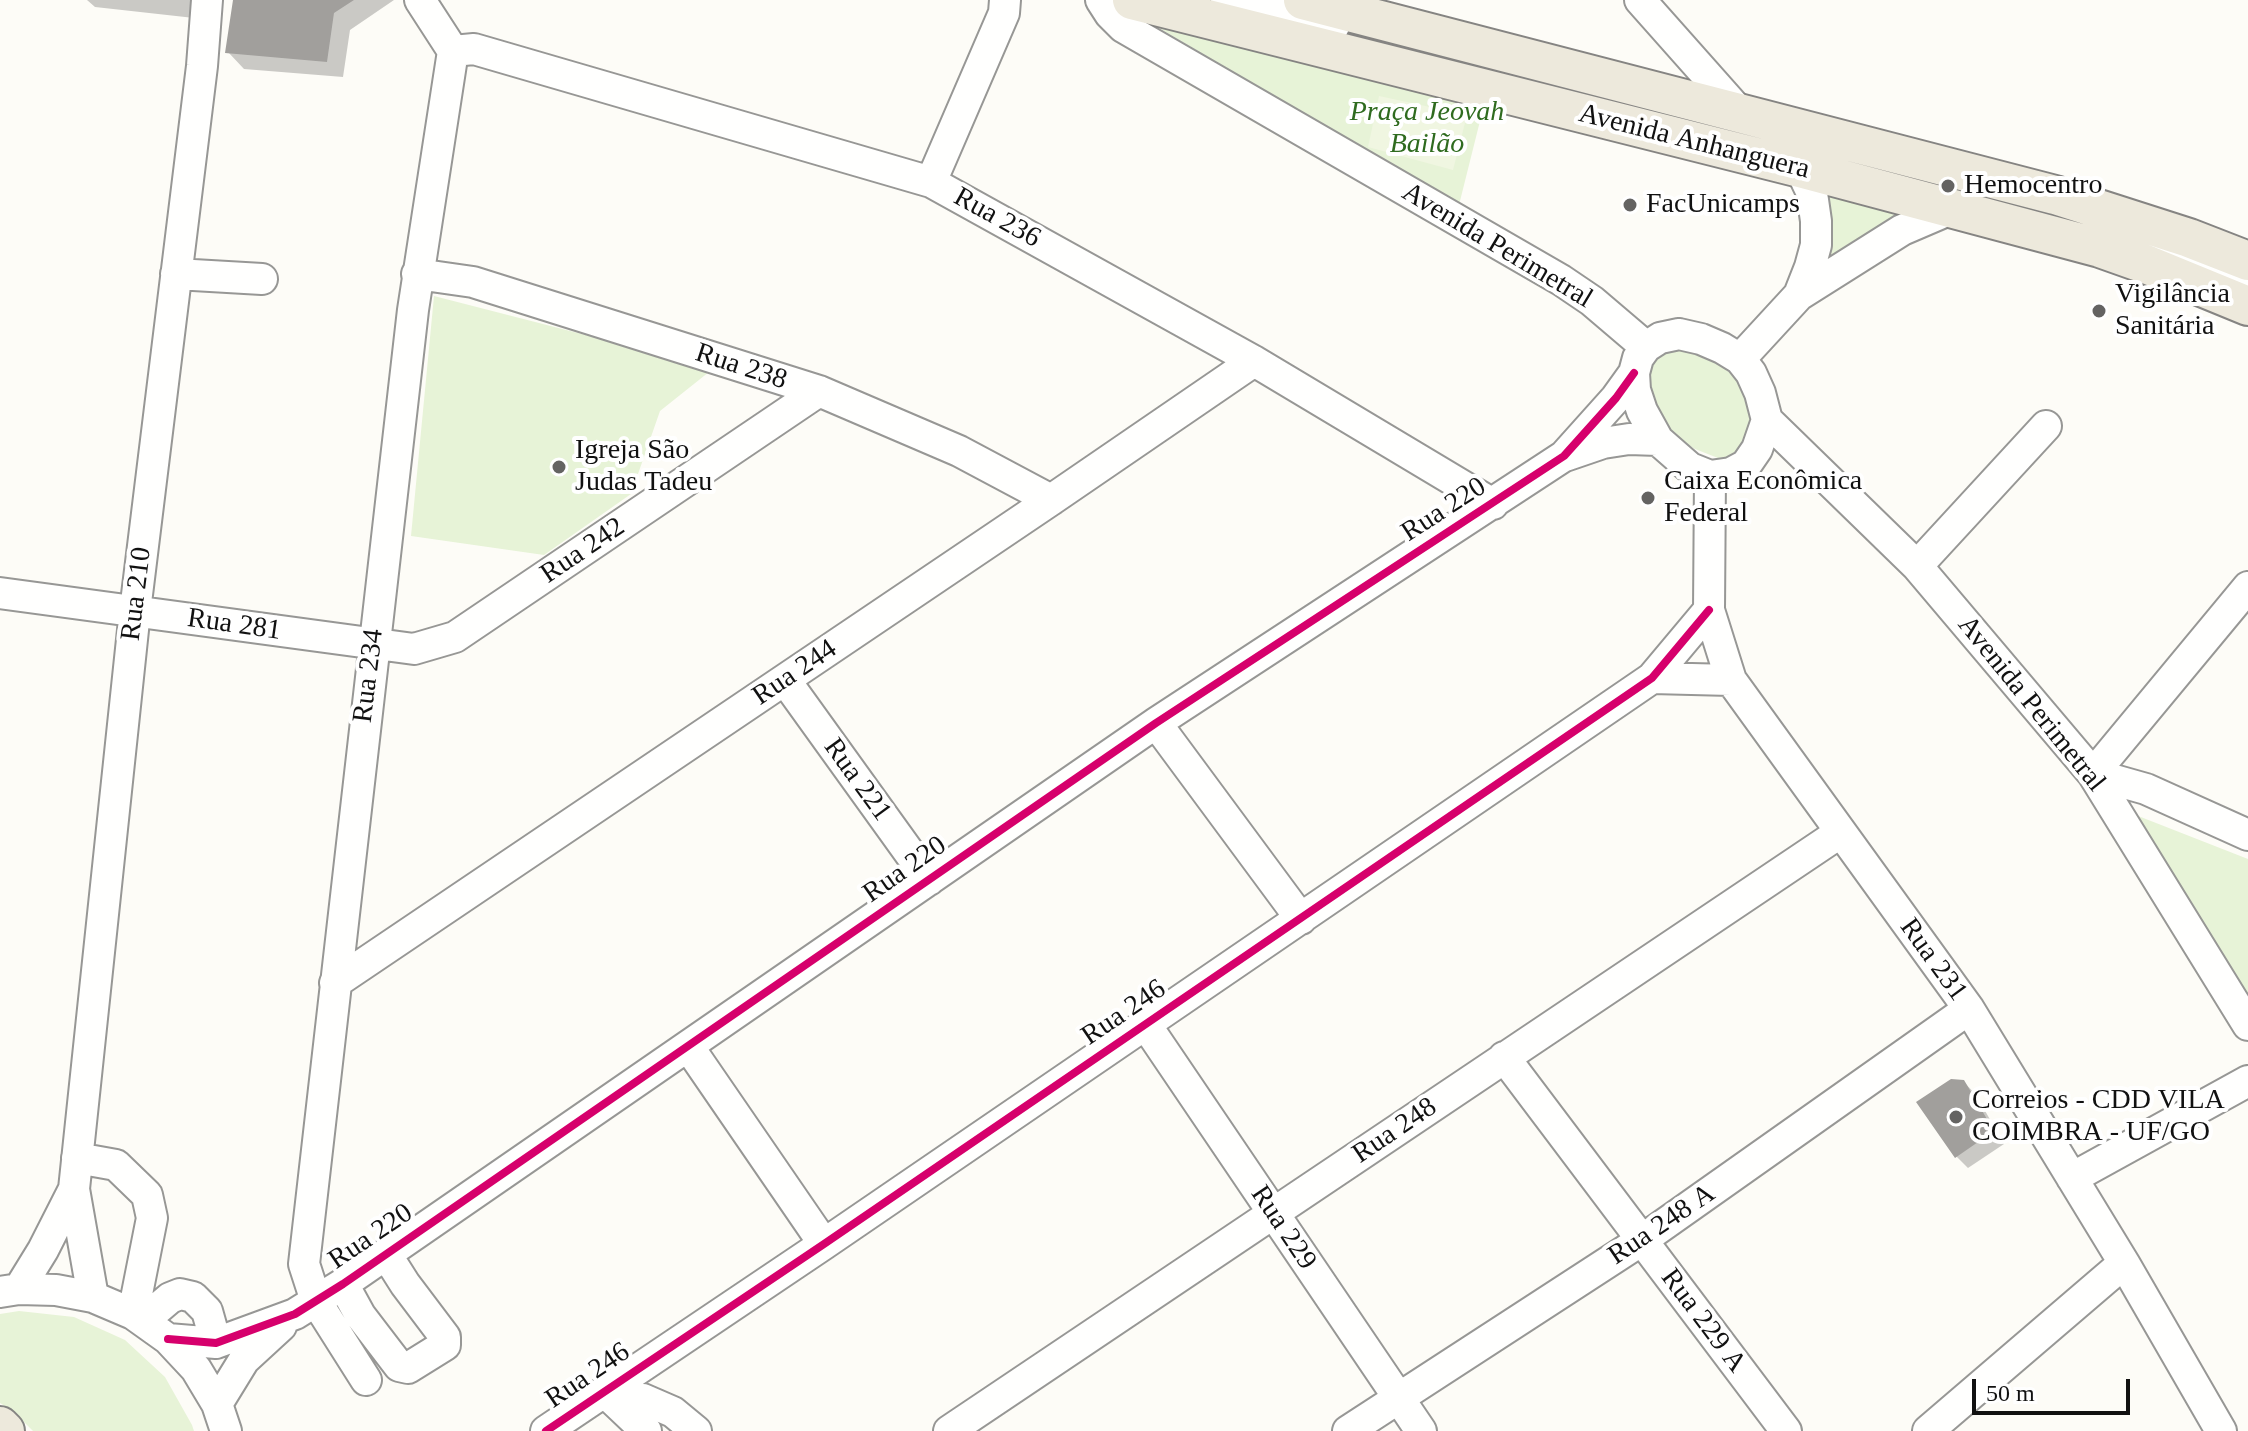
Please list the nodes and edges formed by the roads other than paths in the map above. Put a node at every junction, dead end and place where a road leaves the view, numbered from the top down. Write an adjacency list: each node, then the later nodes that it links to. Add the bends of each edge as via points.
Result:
1 (207, 0): 15 (street, Rua 210)
2 (420, 0): 9 (street)
3 (1005, 0): 12 (street)
4 (1101, 0): 22 (street, Avenida Perimetral, via 1123,27 1561,280 1592,301)
5 (1132, 0): 11 (main road, Avenida Anhanguera)
6 (1226, 0): 10 (street)
7 (1303, 0): 10 (main road, Avenida Anhanguera)
8 (1640, 0): 10 (street)
9 (453, 51): 12 (street, Rua 236, via 474,49); 16 (street, Rua 234)
10 (1752, 124): 11 (street); 14 (main road, Avenida Anhanguera, via 2055,195); 18 (street, via 2036,202)
11 (1800, 168): 13 (main road, Avenida Anhanguera); 19 (street, via 1812,193 1816,245)
12 (931, 182): 23 (street, Rua 236)
13 (1951, 209): 19 (street, via 1902,230); 20 (main road, Avenida Anhanguera, via 2100,248)
14 (2248, 261)
15 (176, 274): 17 (street); 36 (street, Rua 210)
16 (417, 274): 24 (street, Rua 238, via 473,282); 37 (street, Rua 234)
17 (262, 279)
18 (2248, 284)
19 (1799, 295): 21 (street)
20 (2248, 306)
21 (1740, 359): 22 (street, via 1679,334 1660,338); 25 (street, via 1756,383)
22 (1640, 360): 27 (street, via 1635,390); 28 (street, Rua 220, via 1616,398)
23 (1254, 361): 30 (street, Rua 244); 31 (street, Rua 236)
24 (819, 391): 30 (street, Rua 238, via 959,451); 37 (street, Rua 242, via 455,637 414,649)
25 (1767, 420): 29 (street, via 1746,465); 32 (street, Avenida Perimetral)
26 (2046, 426): 32 (street)
27 (1658, 440): 28 (street, Rua 220, via 1603,443); 29 (street, via 1690,468)
28 (1564, 456): 31 (street, Rua 220)
29 (1710, 476): 35 (street, Rua 231)
30 (1051, 500): 39 (street, Rua 244)
31 (1493, 504): 41 (street, Rua 220)
32 (1917, 566): 42 (street, Avenida Perimetral)
33 (2248, 587): 42 (street)
34 (0, 593): 36 (street, Rua 281)
35 (1709, 610): 38 (street, Rua 246); 40 (street, Rua 231)
36 (135, 611): 37 (street, Rua 281); 54 (street, Rua 210)
37 (373, 644): 47 (street, Rua 234)
38 (1652, 678): 40 (street); 46 (street, Rua 246)
39 (785, 680): 45 (street, Rua 221); 47 (street, Rua 244)
40 (1731, 680): 43 (street, Rua 231)
41 (1156, 723): 45 (street, Rua 220); 46 (street)
42 (2093, 774): 44 (street, via 2146,789); 50 (street, Avenida Perimetral)
43 (1841, 832): 48 (street, Rua 231); 52 (street, Rua 248)
44 (2248, 835)
45 (929, 880): 51 (street, Rua 220)
46 (1301, 919): 49 (street, Rua 246)
47 (335, 983): 65 (street, Rua 234, via 304,1264)
48 (1969, 1009): 55 (street, Rua 231); 58 (street, Rua 248 A)
49 (1146, 1025): 57 (street, Rua 229); 59 (street, Rua 246)
50 (2248, 1025)
51 (688, 1046): 59 (street); 60 (street, Rua 220)
52 (1504, 1057): 57 (street, Rua 248); 58 (street, Rua 229 A)
53 (2248, 1081): 55 (street)
54 (77, 1158): 56 (street, Rua 210); 66 (street, via 116,1165 147,1195 152,1218)
55 (2072, 1178): 61 (street, Rua 231)
56 (74, 1189): 63 (street, Rua 210, via 43,1250); 64 (street, Rua 210)
57 (1273, 1213): 71 (street, Rua 229); 74 (street, Rua 248)
58 (1642, 1240): 71 (street, Rua 248 A); 81 (street, Rua 229 A)
59 (824, 1244): 70 (street, Rua 246)
60 (386, 1254): 62 (street, Rua 220); 62 (street, via 445,1337 445,1345 408,1368 399,1366)
61 (2124, 1263): 82 (street); 83 (street, Rua 231)
62 (343, 1284): 65 (street, Rua 220)
63 (10, 1290): 64 (street)
64 (93, 1297): 66 (street)
65 (306, 1308): 68 (street, Rua 220); 69 (street, Rua 234); 72 (street, Rua 220, via 244,1360)
66 (138, 1317): 67 (street); 68 (street, via 180,1294 193,1297 207,1311)
67 (168, 1339): 68 (street, Rua 220); 72 (street, via 196,1369)
68 (216, 1343)
69 (366, 1380)
70 (610, 1396): 76 (street, Rua 246); 77 (street); 78 (street, via 643,1399 673,1412)
71 (1399, 1398): 79 (street, Rua 248 A); 80 (street, Rua 229)
72 (222, 1418)
73 (0, 1426): 75 (main road)
74 (957, 1429)
75 (5, 1431)
76 (546, 1431)
77 (646, 1431)
78 (696, 1431)
79 (1348, 1431)
80 (1421, 1431)
81 (1786, 1431)
82 (1928, 1431)
83 (2221, 1431)

